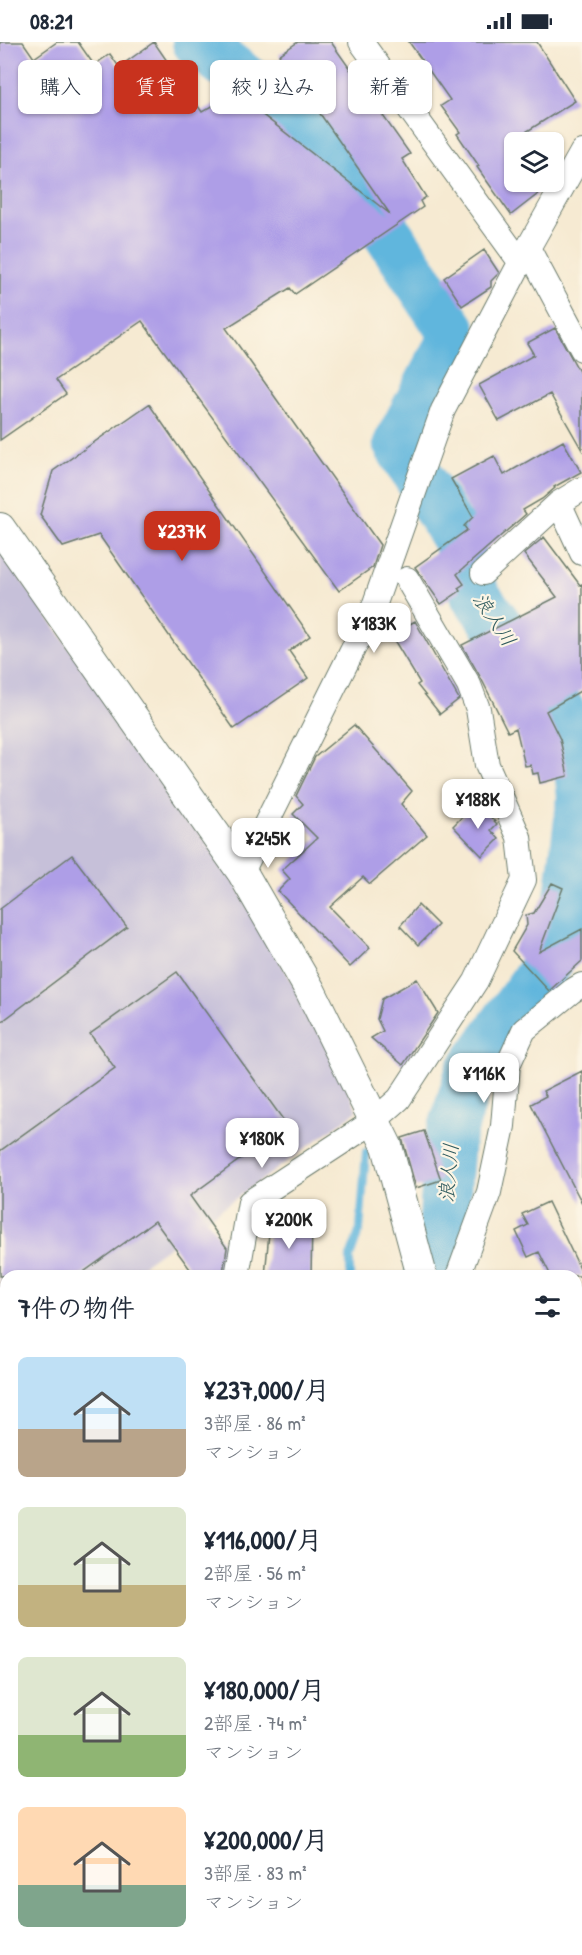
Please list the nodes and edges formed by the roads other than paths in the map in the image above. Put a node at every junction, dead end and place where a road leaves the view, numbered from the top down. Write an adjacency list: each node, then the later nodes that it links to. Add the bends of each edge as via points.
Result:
1 (362, 42): 3 (street)
2 (582, 152): 3 (street)
3 (525, 256): 4 (street); 11 (street, via 443,410 373,609)
4 (582, 349)
5 (582, 489): 6 (street)
6 (559, 503): 8 (street); 9 (street)
7 (0, 528): 11 (street)
8 (582, 553)
9 (483, 573)
10 (407, 579): 13 (street, via 469,685 478,709 488,765 519,837 524,880 476,981 399,1099)
11 (242, 872): 13 (street, via 310,990)
12 (582, 985): 16 (street, via 524,1030 508,1065 503,1126 489,1192)
13 (374, 1121): 14 (street, via 250,1202); 15 (street, via 387,1146)
14 (238, 1270)
15 (420, 1270)
16 (460, 1270)

